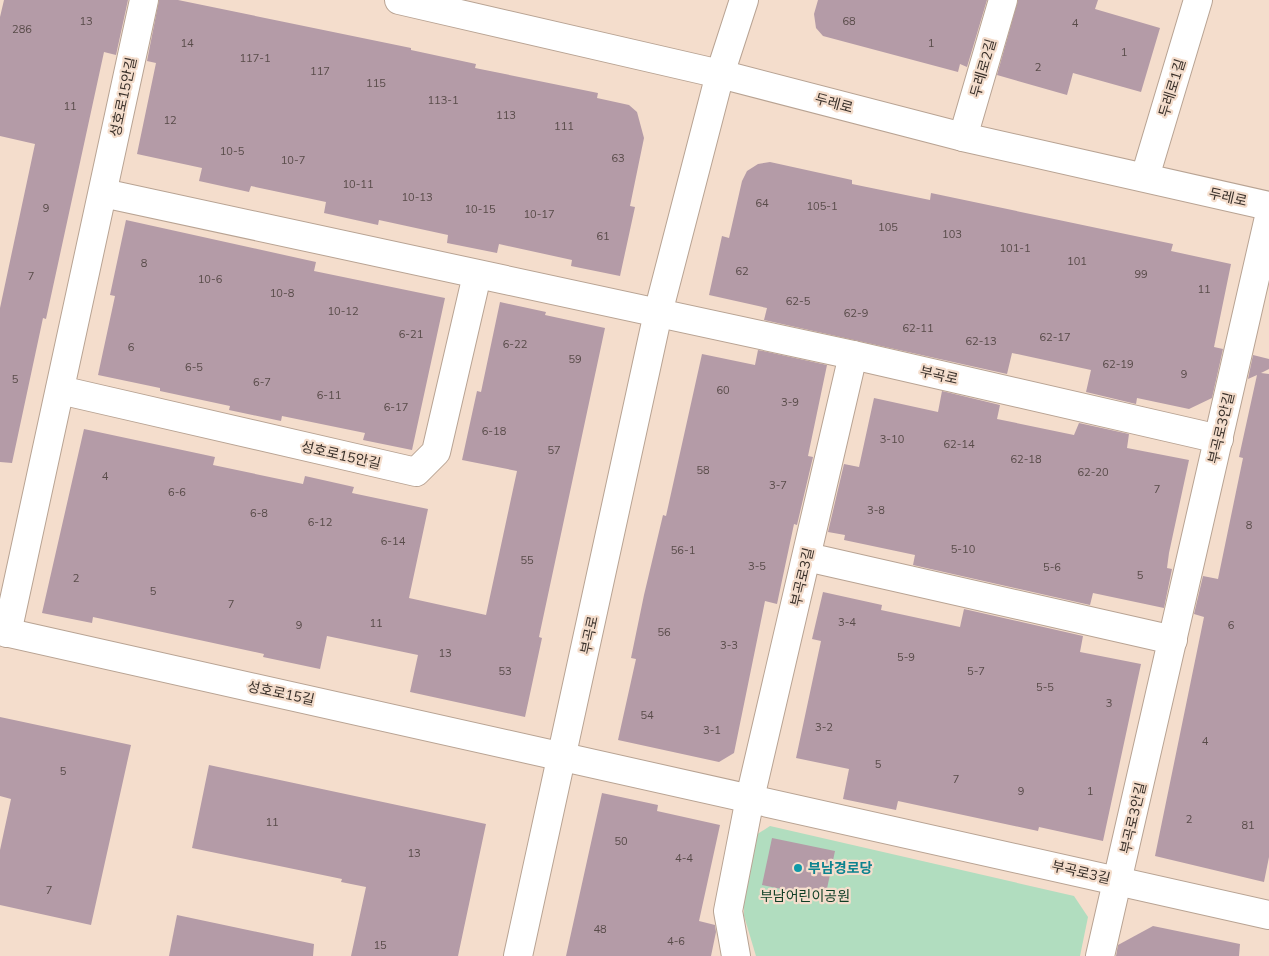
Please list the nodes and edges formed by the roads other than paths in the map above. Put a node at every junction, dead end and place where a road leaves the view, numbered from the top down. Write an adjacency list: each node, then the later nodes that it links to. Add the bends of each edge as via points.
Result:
1 (144, 0): 9 (street, 성호로15안길)
2 (399, 0): 6 (street, 두레로)
3 (744, 0): 6 (street, 부곡로)
4 (1003, 0): 7 (street, 두레로2길)
5 (1198, 0): 8 (street, 두레로1길)
6 (720, 74): 7 (street, 두레로); 13 (street, 부곡로)
7 (963, 137): 8 (street, 두레로)
8 (1145, 177): 10 (street, 두레로)
9 (103, 193): 12 (street); 15 (street, 성호로15안길)
10 (1269, 206)
11 (1269, 217): 16 (street, 부곡로3안길)
12 (476, 275): 13 (street); 15 (street, 성호로15안길, via 436,452 416,472)
13 (658, 313): 14 (street, 부곡로); 20 (street, 부곡로)
14 (853, 355): 16 (street, 부곡로); 17 (street, 부곡로3길)
15 (60, 390): 18 (street, 성호로15안길)
16 (1219, 439): 19 (street, 부곡로3안길)
17 (807, 557): 19 (street); 21 (street, 부곡로3길)
18 (4, 632): 20 (street, 성호로15길)
19 (1173, 640): 22 (street, 부곡로3안길)
20 (563, 756): 21 (street, 부곡로3길); 24 (street, 부곡로)
21 (750, 798): 22 (street, 부곡로3길); 25 (street, 부곡로3길, via 728,911)
22 (1119, 880): 23 (street, 부곡로3길); 26 (street, 부곡로3길)
23 (1269, 915)
24 (518, 956)
25 (736, 956)
26 (1100, 956)

